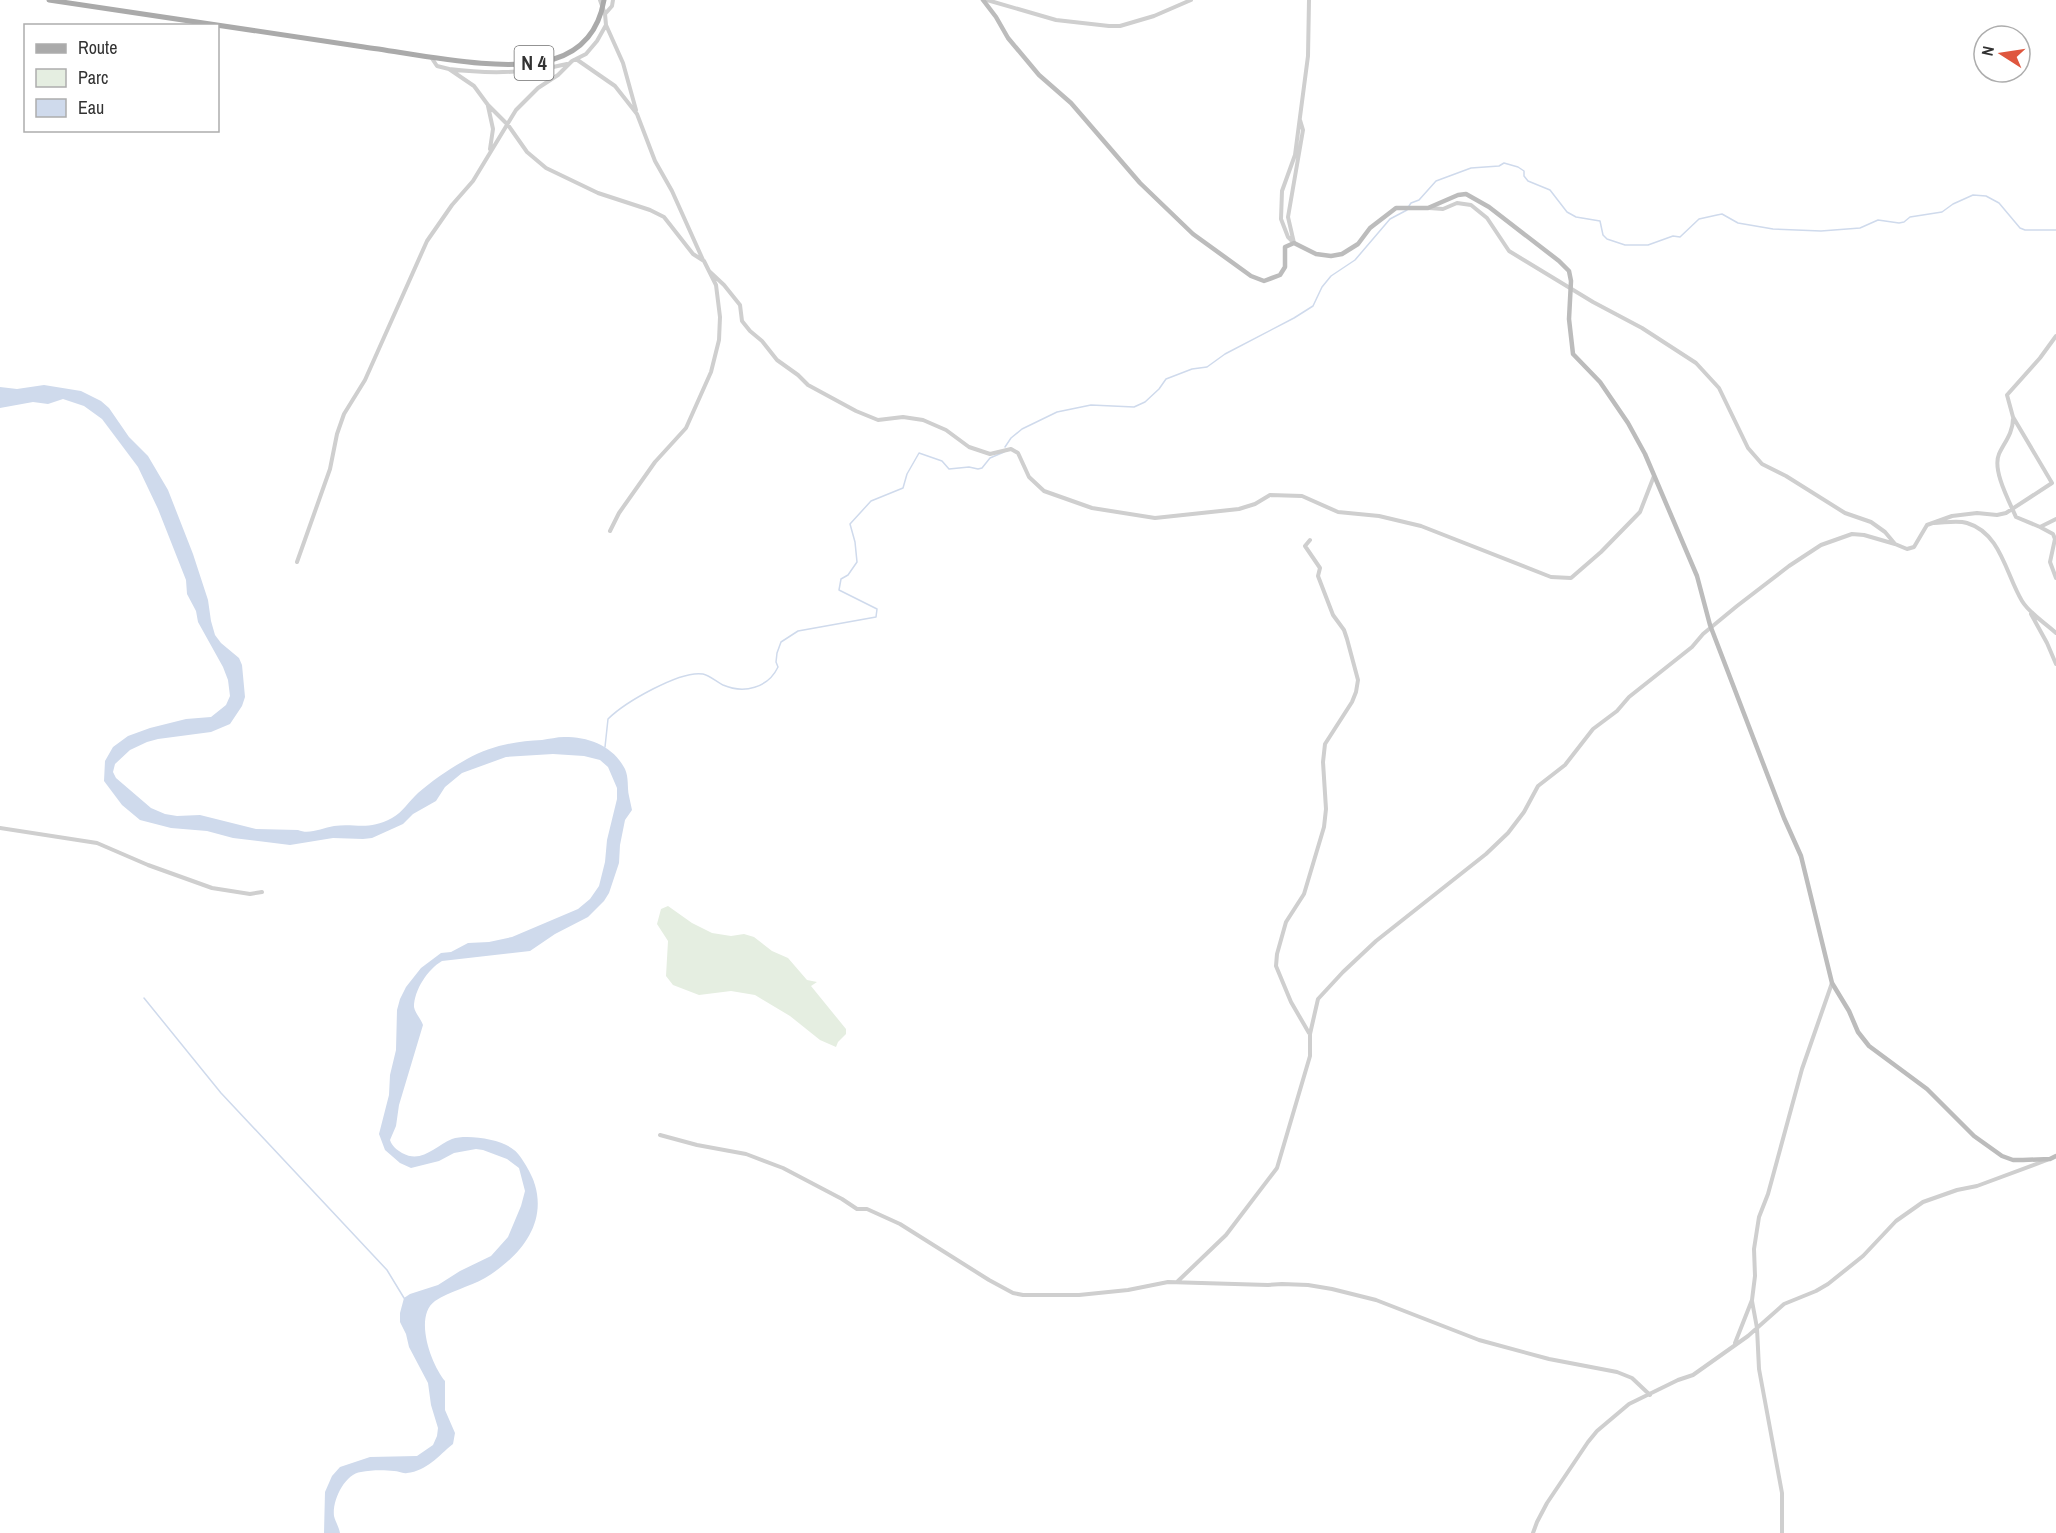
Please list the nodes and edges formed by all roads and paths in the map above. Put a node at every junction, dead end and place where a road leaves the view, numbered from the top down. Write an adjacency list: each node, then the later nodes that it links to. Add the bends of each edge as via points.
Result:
1 (49, 0): 8 (main road, N 4)
2 (613, 0): 7 (street)
3 (985, 0): 4 (street, via 1056,20 1109,26 1154,16); 21 (street, via 1008,38 1039,75 1071,103 1140,183 1208,246 1264,281 1280,275 1285,267 1285,247)
4 (1191, 0)
5 (1309, 0): 17 (street, via 1308,56)
6 (602, 2): 7 (street); 11 (main road, N 4, via 597,25 587,39 556,58 508,64)
7 (605, 14): 10 (street)
8 (210, 24)
9 (219, 25): 11 (main road, N 4)
10 (606, 25): 12 (street, via 586,54); 16 (street, via 623,63)
11 (431, 57): 14 (street, via 436,66)
12 (576, 59): 13 (street); 16 (street, via 615,86)
13 (570, 64): 14 (street, via 530,70); 18 (street, via 538,88 516,110)
14 (449, 69): 15 (street, via 474,86)
15 (488, 105): 18 (street); 19 (street, via 493,129)
16 (637, 114): 22 (street, via 655,161)
17 (1300, 120): 21 (street, via 1303,130 1288,217); 21 (street, via 1295,156 1282,191 1281,219)
18 (508, 125): 19 (street); 22 (street, via 546,168 663,217 693,254)
19 (490, 151): 35 (street, via 473,181 427,241 365,380 344,414 330,469)
20 (1428, 208): 21 (street, via 1396,208 1342,254 1316,254); 24 (street, via 1471,205 1486,218 1509,251); 24 (street, via 1466,194 1489,207 1569,271)
21 (1294, 243)
22 (704, 261): 23 (street)
23 (708, 271): 27 (street, via 740,304 742,321 750,331 808,385 878,420 923,420 946,430 969,447 990,454 1011,449 1018,453 1029,477 1044,491 1092,508 1155,518 1239,509 1270,495 1302,496 1338,512 1421,526 1551,577 1571,578 1640,512); 32 (street, via 716,285 720,317 711,372 686,428 655,462)
24 (1572, 290): 27 (street, via 1569,319 1573,354 1614,401); 34 (street, via 1696,363 1719,388 1748,448 1762,464 1845,513 1871,522)
25 (2056, 336): 26 (street, via 2007,395)
26 (2013, 417): 28 (street, via 1996,461); 28 (street, via 2052,483)
27 (1654, 476): 38 (street, via 1697,576)
28 (2013, 510): 30 (street, via 1996,516 1952,516); 31 (street, via 2016,517)
29 (2056, 519): 31 (street)
30 (1934, 523): 34 (street, via 1927,525 1914,547 1907,549); 37 (street, via 1965,522 1989,537)
31 (2040, 527): 36 (street, via 2055,539 2050,562)
32 (610, 531)
33 (1310, 540): 44 (street, via 1305,546 1320,568 1318,576 1333,615 1344,630 1358,680 1352,702 1325,744 1324,827 1304,894 1286,922 1277,954 1276,966)
34 (1895, 544): 38 (street, via 1852,534 1821,545)
35 (297, 562)
36 (2056, 578)
37 (2030, 612): 39 (street); 40 (street)
38 (1711, 628): 43 (street, via 1801,856); 44 (street, via 1593,729 1565,765 1538,786 1524,812 1486,854 1343,972 1318,999)
39 (2056, 633)
40 (2056, 664)
41 (0, 828): 42 (street, via 97,843 212,888)
42 (261, 892)
43 (1832, 983): 46 (street, via 1869,1046 1927,1089 1974,1136 2013,1160); 48 (street, via 1757,1224)
44 (1310, 1034): 47 (street, via 1310,1056 1276,1168 1226,1235)
45 (660, 1135): 47 (street, via 746,1154 783,1168 857,1209 867,1209 900,1224 1012,1293 1079,1295)
46 (2053, 1157): 49 (street, via 1923,1202 1896,1221 1863,1256 1828,1284 1784,1304)
47 (1177, 1282): 51 (street, via 1332,1289 1376,1300 1479,1340 1617,1372 1632,1378)
48 (1752, 1300): 49 (street); 50 (street)
49 (1757, 1328): 50 (street); 53 (street, via 1759,1369 1782,1493)
50 (1735, 1344): 51 (street, via 1693,1375)
51 (1650, 1395): 52 (street, via 1629,1404 1597,1431 1547,1503)
52 (1533, 1533)
53 (1782, 1533)

